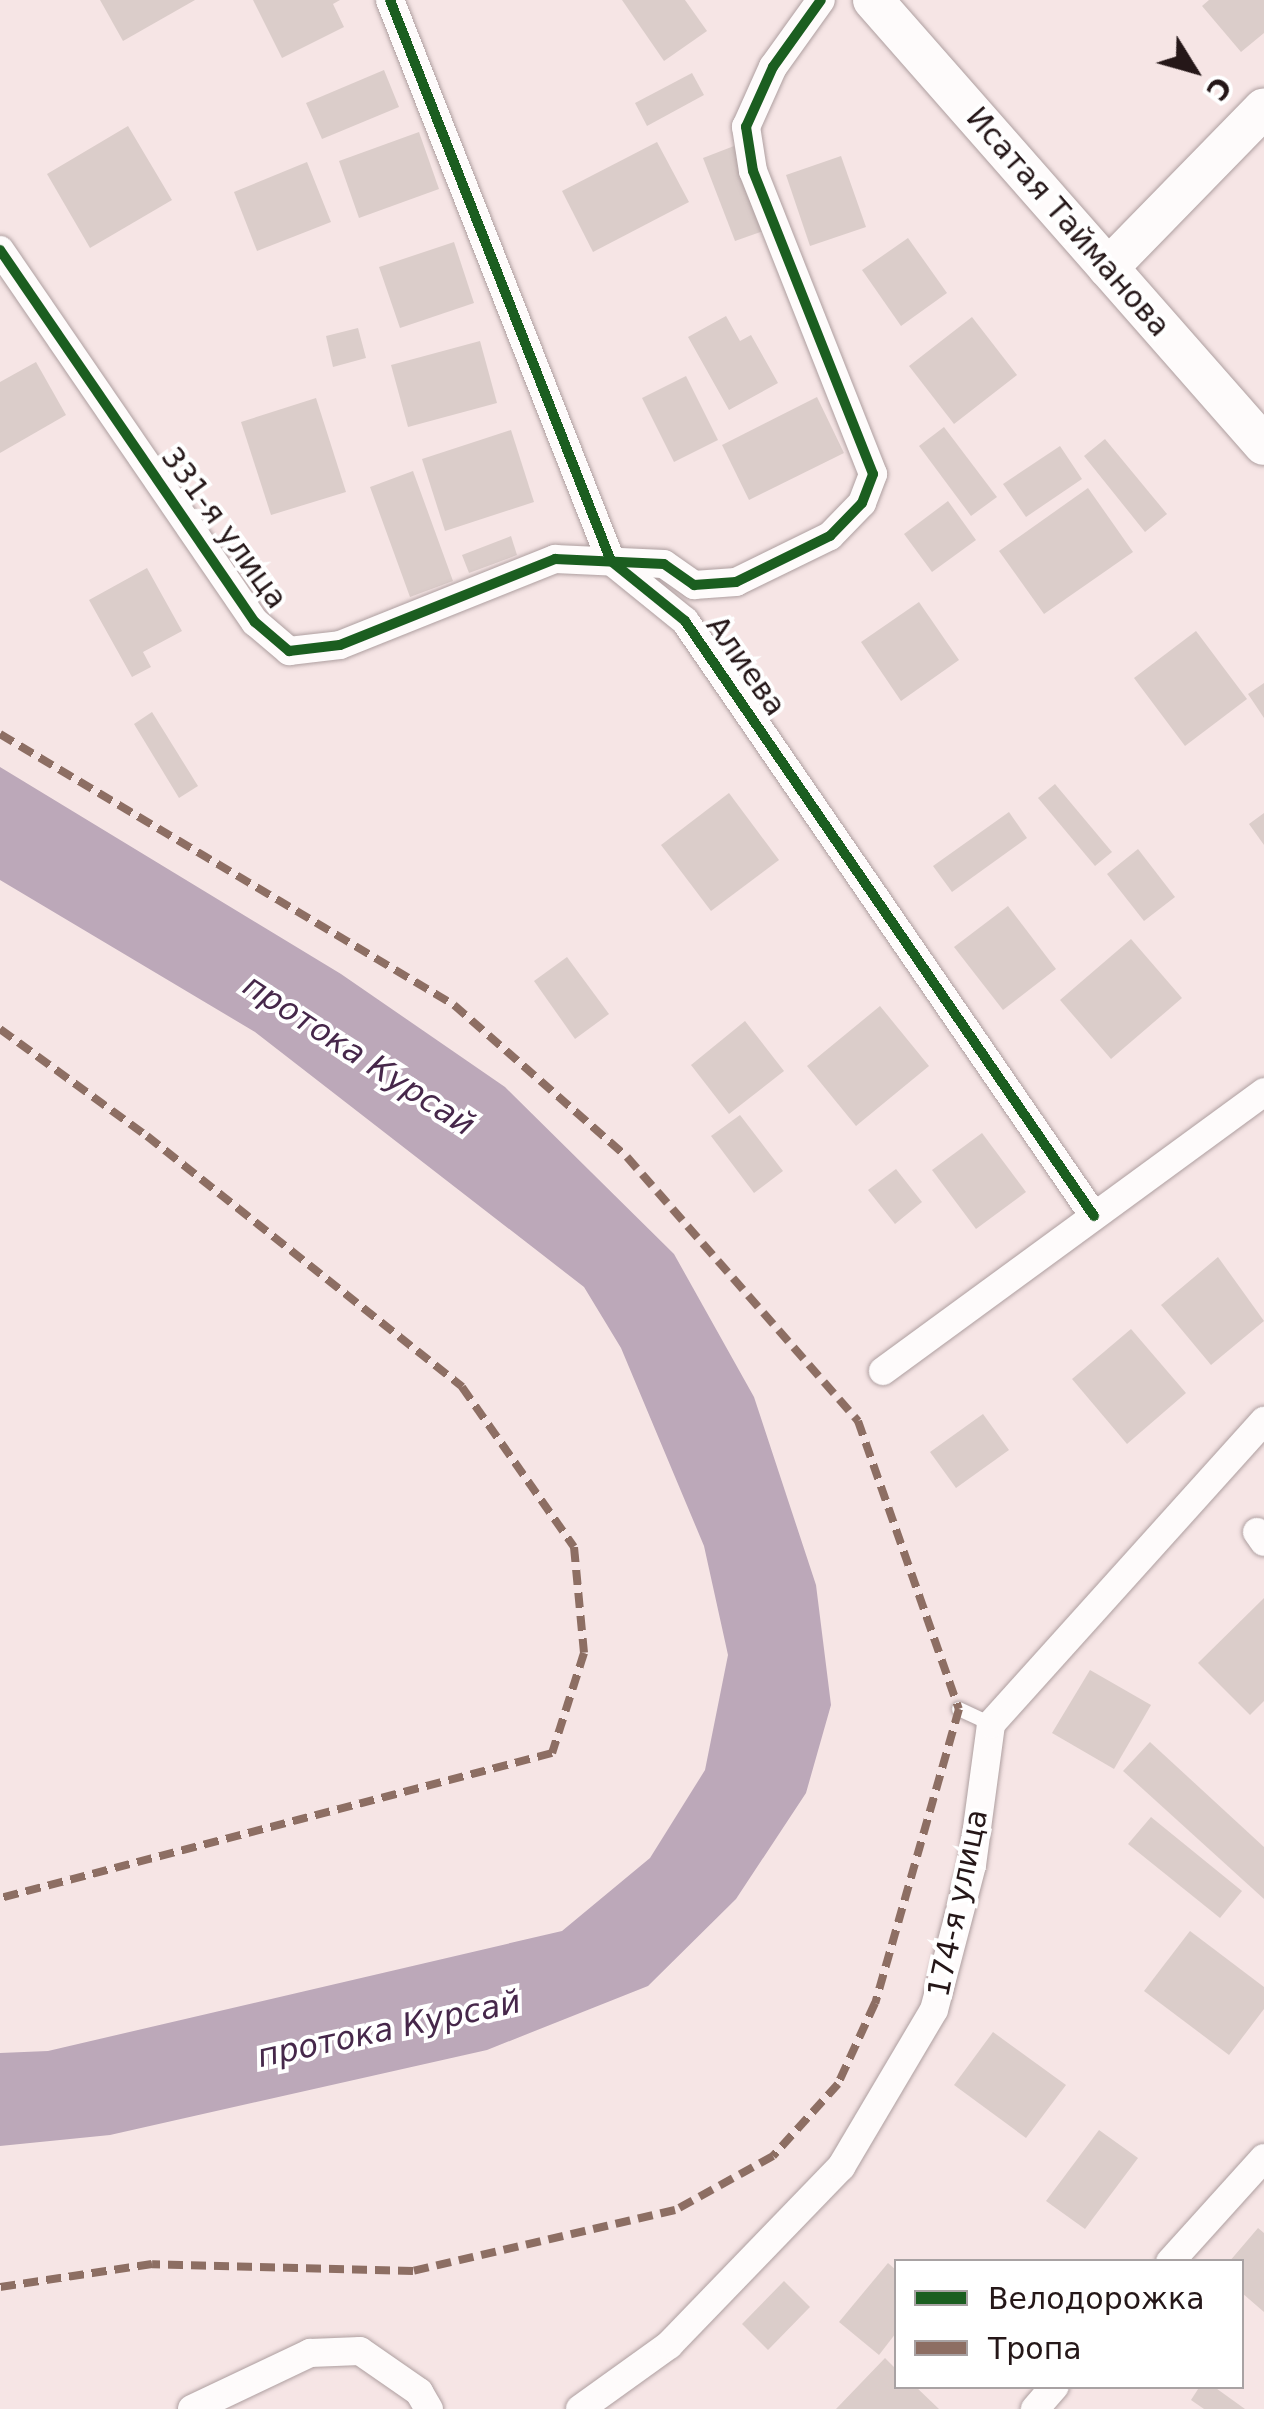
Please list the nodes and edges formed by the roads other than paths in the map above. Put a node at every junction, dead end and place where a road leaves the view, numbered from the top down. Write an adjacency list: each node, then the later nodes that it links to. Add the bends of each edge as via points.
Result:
1 (390, 0): 8 (street, Алиева)
2 (821, 0): 8 (street, 331-я улица, via 774,67 746,127 753,172 873,474 868,489 830,536 736,582 694,585 664,564)
3 (873, 0): 6 (street, Исатая Тайманова)
4 (1264, 108): 6 (street)
5 (0, 250): 8 (street, 331-я улица, via 255,622 290,651 340,645 555,560)
6 (1108, 268): 7 (street, Исатая Тайманова)
7 (1264, 445)
8 (610, 561): 10 (street, Алиева, via 686,622)
9 (1264, 1092): 10 (street)
10 (1094, 1216): 11 (street)
11 (882, 1371)
12 (1264, 1421): 14 (street)
13 (959, 1710): 14 (lane)
14 (991, 1724): 20 (street, 174-я улица, via 972,1865 934,2010 842,2166 669,2345)
15 (1264, 2158): 16 (street)
16 (1173, 2259)
17 (1053, 2389): 21 (street)
18 (192, 2409): 19 (street, via 310,2353 360,2351 419,2392)
19 (429, 2409)
20 (580, 2409)
21 (1035, 2409)

